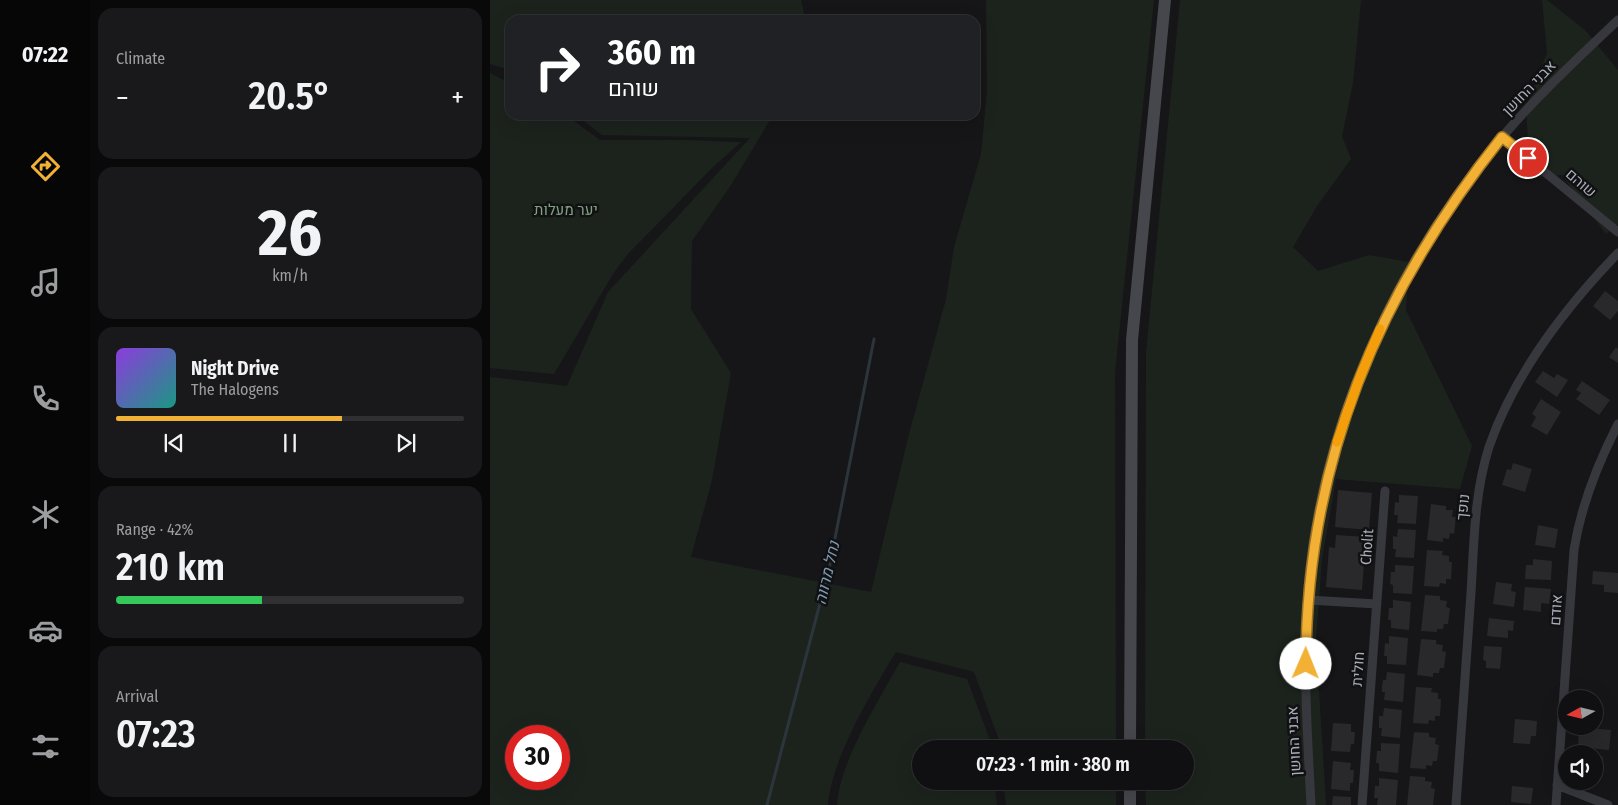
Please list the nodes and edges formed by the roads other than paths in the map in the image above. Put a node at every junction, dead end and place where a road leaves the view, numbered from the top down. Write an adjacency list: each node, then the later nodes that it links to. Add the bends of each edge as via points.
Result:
1 (1165, 0): 10 (main road, via 1132,340)
2 (1618, 20): 3 (street, אבני החושן, via 1535,100)
3 (1502, 137): 4 (street, שוהם); 8 (street, אבני החושן, via 1466,183 1420,253 1361,374 1326,480 1314,543)
4 (1618, 232)
5 (1618, 253): 16 (street, נופך, via 1567,312 1534,359 1503,414 1485,461 1475,517)
6 (1618, 424): 11 (street, אודם, via 1591,484 1576,537)
7 (1385, 491): 9 (street, Cholit)
8 (1308, 600): 9 (street); 14 (street, אבני החושן, via 1306,677)
9 (1377, 604): 15 (street, חולית)
10 (1130, 740)
11 (1557, 785): 17 (street, אודם); 18 (street)
12 (1130, 790): 13 (main road)
13 (1130, 805)
14 (1311, 805)
15 (1362, 805)
16 (1456, 805)
17 (1556, 805)
18 (1608, 805)

